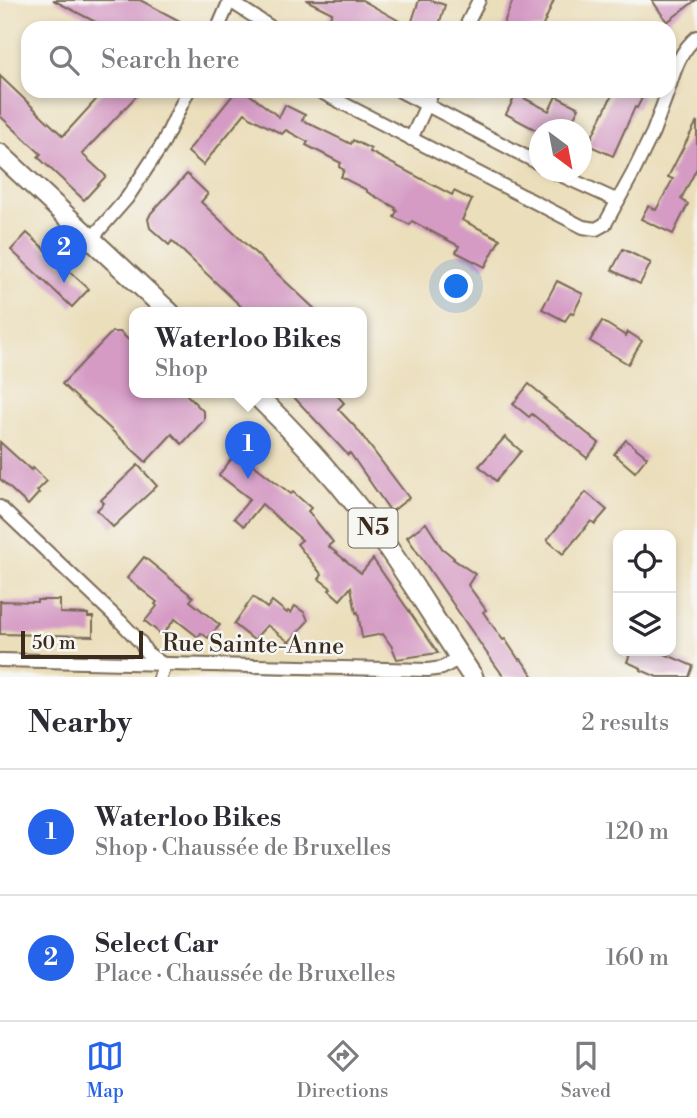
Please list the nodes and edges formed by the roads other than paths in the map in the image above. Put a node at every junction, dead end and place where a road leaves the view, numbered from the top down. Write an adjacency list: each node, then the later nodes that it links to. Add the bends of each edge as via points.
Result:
1 (479, 0): 5 (street)
2 (230, 1): 3 (street); 4 (street)
3 (221, 21)
4 (261, 21)
5 (468, 21)
6 (697, 37): 7 (street)
7 (676, 65)
8 (185, 98): 19 (street, via 155,156)
9 (332, 98): 14 (street)
10 (414, 98): 13 (street)
11 (429, 98): 13 (street)
12 (666, 98): 18 (street)
13 (426, 104): 14 (street); 16 (street)
14 (411, 139): 18 (street, via 583,227 596,229 605,224)
15 (0, 154): 19 (main road)
16 (529, 158)
17 (576, 182): 18 (street)
18 (618, 201)
19 (92, 238): 20 (main road)
20 (164, 307)
21 (259, 398): 23 (main road, N5, via 320,461 369,522)
22 (0, 507): 25 (street, via 120,621)
23 (460, 658): 25 (street, Rue Sainte-Anne, via 428,670); 26 (main road, N5)
24 (0, 660): 25 (street, Rue Sainte-Anne)
25 (162, 671)
26 (473, 677)

